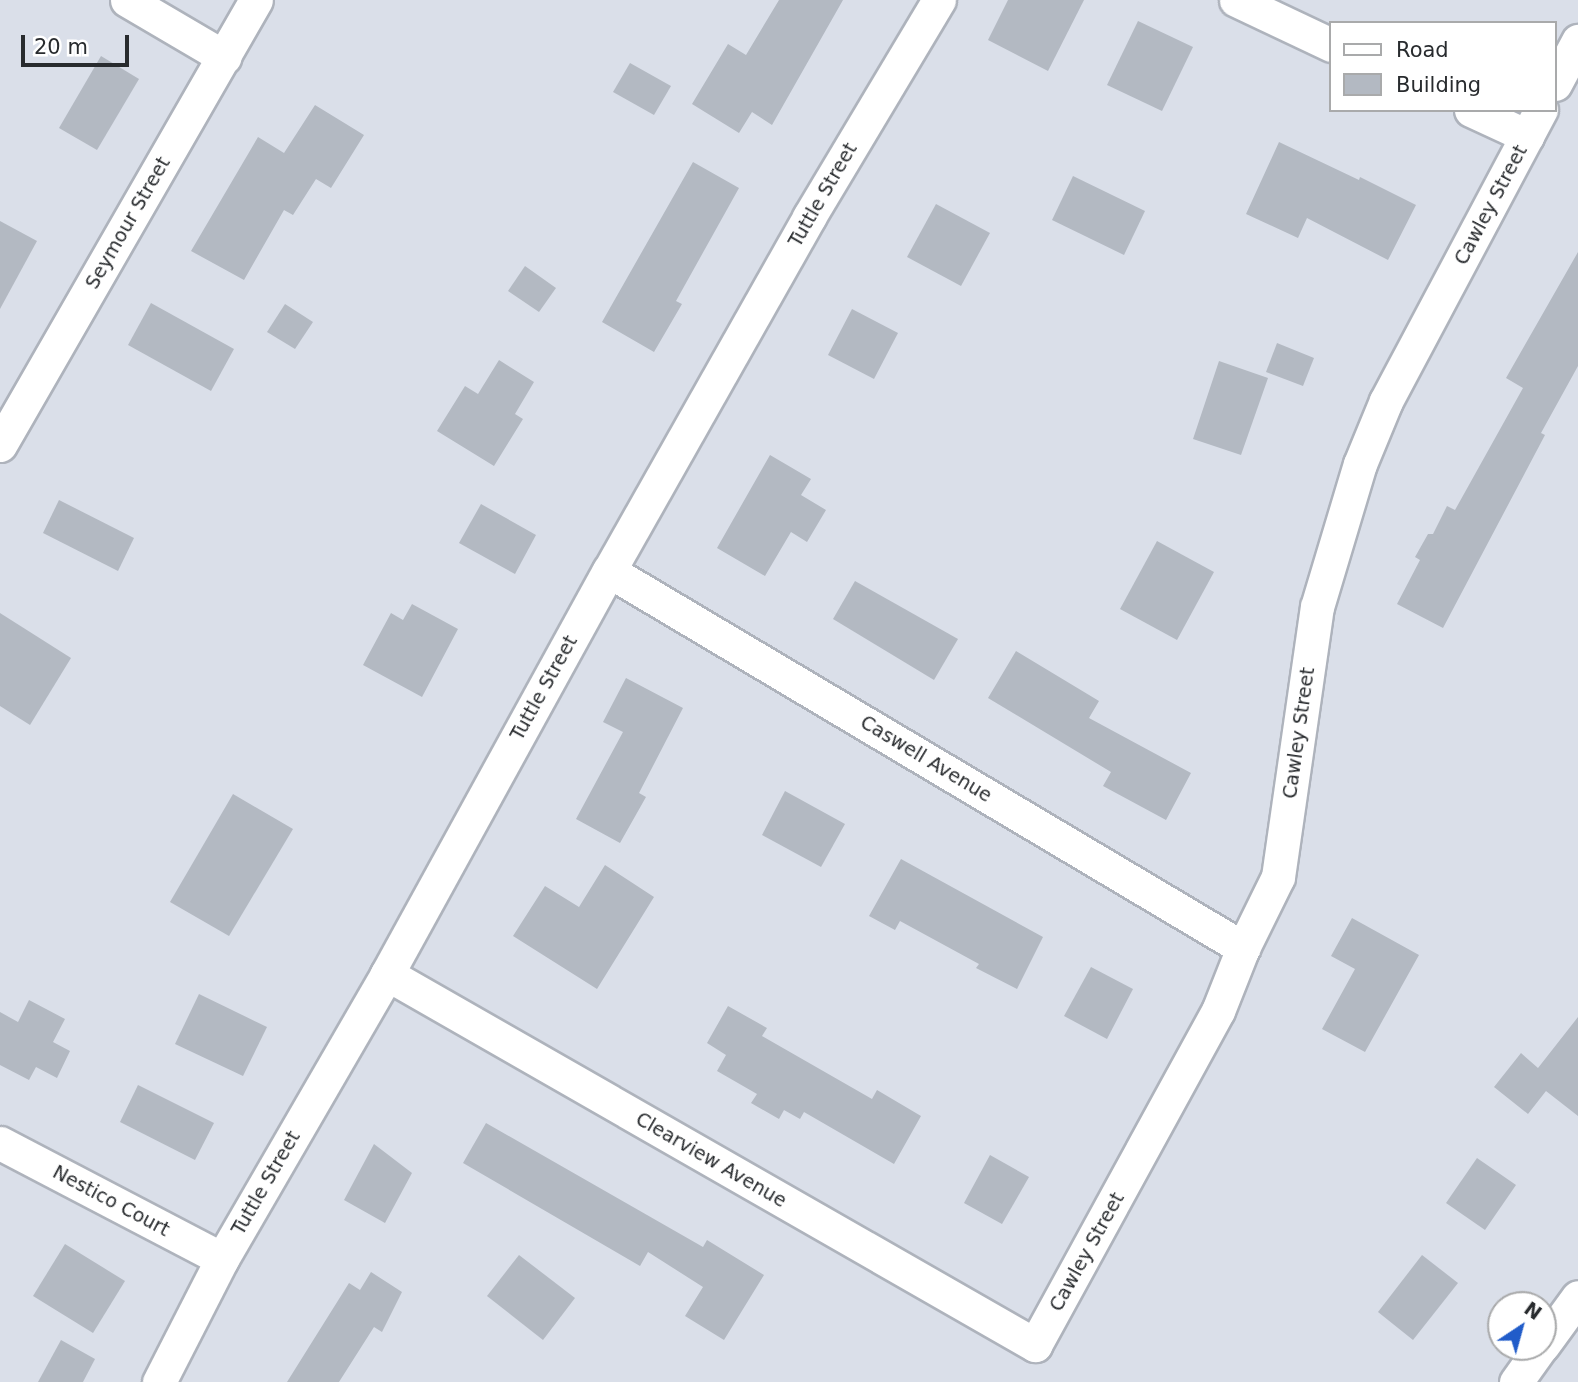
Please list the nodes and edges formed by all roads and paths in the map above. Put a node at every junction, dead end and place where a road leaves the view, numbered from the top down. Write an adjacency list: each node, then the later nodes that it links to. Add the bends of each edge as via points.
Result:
1 (127, 0): 7 (street)
2 (256, 0): 7 (street, Seymour Street)
3 (939, 0): 12 (street, Tuttle Street, via 803,228)
4 (1236, 0): 6 (street)
5 (1578, 41): 8 (street)
6 (1330, 45)
7 (224, 57): 11 (street, Seymour Street)
8 (1557, 80)
9 (1481, 112): 10 (street)
10 (1534, 123): 13 (street, Cawley Street, via 1386,401 1360,464 1317,607 1282,866)
11 (0, 445)
12 (609, 571): 13 (street, Caswell Avenue); 14 (street, Tuttle Street)
13 (1243, 948): 19 (street, Cawley Street, via 1218,1011)
14 (387, 974): 16 (street, Tuttle Street); 19 (street, Clearview Avenue)
15 (0, 1143): 16 (street, Nestico Court)
16 (222, 1259): 21 (street, Tuttle Street)
17 (1578, 1297): 18 (street)
18 (1557, 1326)
19 (1035, 1345)
20 (1531, 1361): 22 (street)
21 (159, 1382)
22 (1516, 1382)

